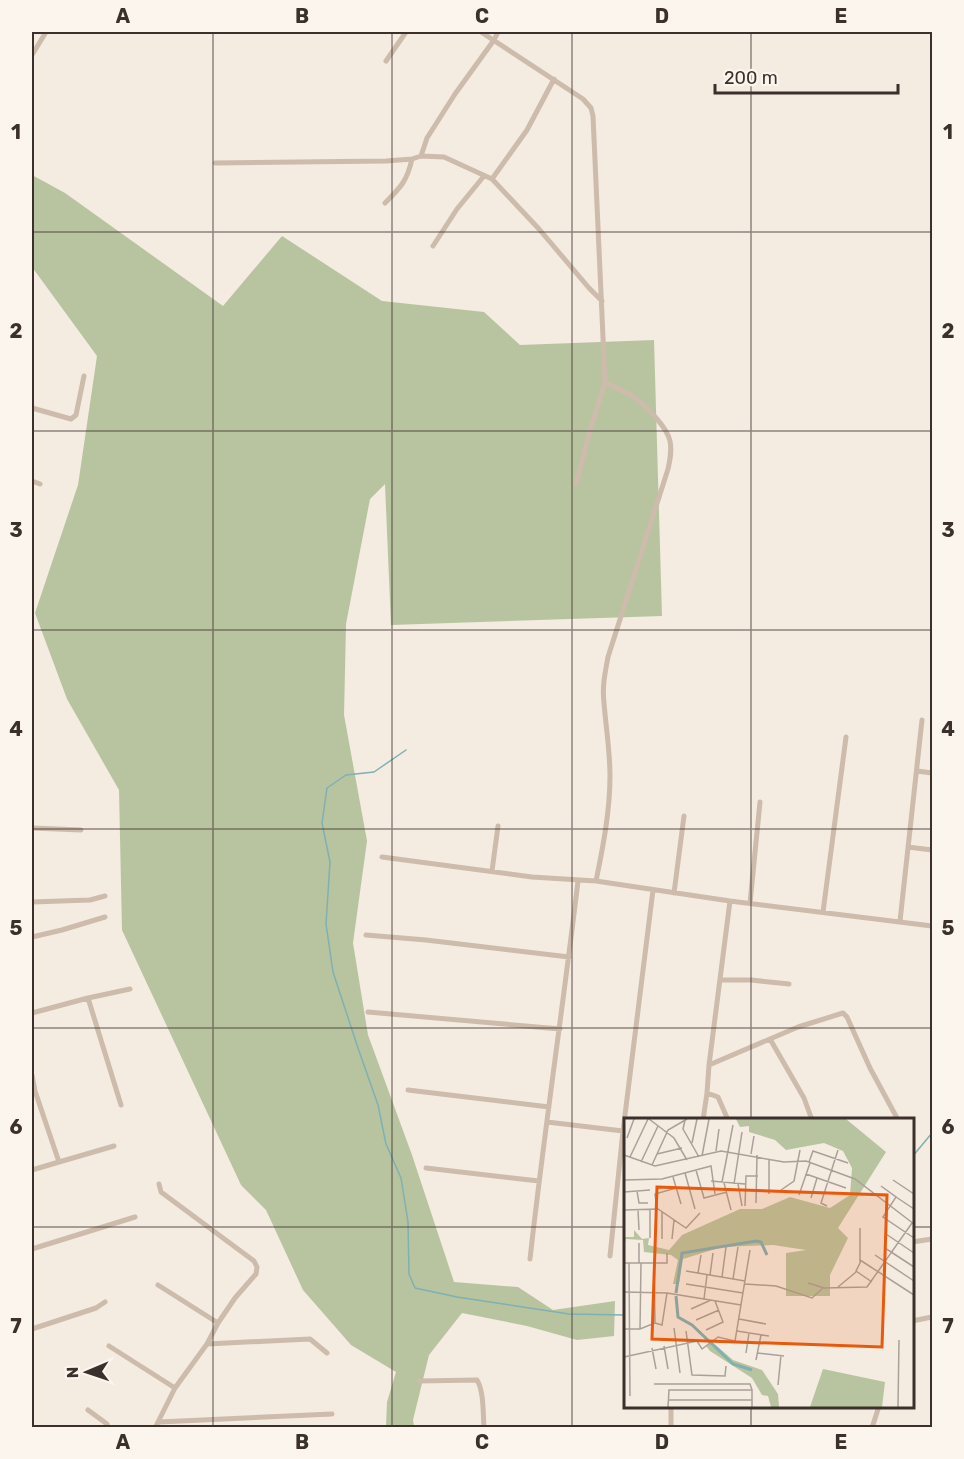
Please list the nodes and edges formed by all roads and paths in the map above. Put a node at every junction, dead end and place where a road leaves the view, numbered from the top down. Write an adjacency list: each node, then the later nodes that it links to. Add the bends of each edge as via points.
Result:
1 (46, 32): 6 (street)
2 (406, 32): 7 (street)
3 (481, 32): 5 (street)
4 (498, 32): 5 (street)
5 (494, 40): 8 (street); 9 (street, via 427,138)
6 (32, 55)
7 (386, 61)
8 (554, 79): 13 (street, via 527,130); 16 (street, via 583,99 593,116)
9 (421, 156): 10 (street); 12 (street, via 444,157)
10 (412, 159): 11 (street); 14 (street, via 402,186)
11 (215, 163)
12 (484, 176): 13 (street); 15 (street)
13 (492, 179): 16 (street)
14 (384, 203)
15 (433, 246)
16 (602, 301): 18 (street)
17 (84, 376): 19 (street, via 76,415 71,419)
18 (605, 382): 22 (street); 37 (street, via 633,396 648,410 665,430 671,451 608,657 603,702 610,779)
19 (32, 408)
20 (32, 481): 21 (street)
21 (40, 484)
22 (576, 484)
23 (922, 720): 25 (street)
24 (846, 736): 44 (street)
25 (917, 771): 26 (street); 32 (street)
26 (933, 773)
27 (760, 802): 43 (street)
28 (684, 816): 39 (street)
29 (498, 826): 35 (street)
30 (32, 828): 31 (street)
31 (81, 830)
32 (908, 847): 33 (street); 46 (street)
33 (933, 850)
34 (382, 857): 35 (street)
35 (492, 871): 36 (street)
36 (578, 881): 37 (street); 50 (street)
37 (596, 881): 38 (street)
38 (653, 890): 39 (street); 66 (street)
39 (674, 893): 41 (street)
40 (105, 896): 42 (street)
41 (730, 901): 43 (street); 51 (street)
42 (32, 902)
43 (750, 903): 44 (street)
44 (823, 912): 46 (street)
45 (105, 917): 49 (street)
46 (900, 921): 47 (street)
47 (933, 926)
48 (366, 935): 50 (street)
49 (32, 937)
50 (569, 957): 57 (street)
51 (720, 980): 52 (street); 59 (street)
52 (789, 984)
53 (130, 989): 54 (street)
54 (88, 998): 56 (street); 64 (street)
55 (368, 1012): 57 (street)
56 (32, 1013)
57 (560, 1029): 65 (street)
58 (770, 1039): 59 (street); 69 (street); 70 (street, via 843,1013)
59 (709, 1065): 63 (street)
60 (32, 1075): 62 (street)
61 (408, 1090): 65 (street)
62 (33, 1092): 74 (street)
63 (707, 1093): 67 (street); 68 (street, via 718,1097)
64 (122, 1105)
65 (549, 1107): 71 (street)
66 (626, 1118)
67 (702, 1118)
68 (727, 1118)
69 (811, 1118)
70 (896, 1118)
71 (547, 1122): 72 (street); 77 (street)
72 (624, 1131): 83 (street)
73 (114, 1146): 74 (street)
74 (59, 1162): 76 (street)
75 (426, 1168): 77 (street)
76 (32, 1170)
77 (539, 1181): 84 (street)
78 (159, 1184): 89 (street, via 161,1192 257,1267 256,1274)
79 (135, 1217): 82 (street)
80 (933, 1239): 81 (street)
81 (913, 1242)
82 (32, 1249)
83 (610, 1256)
84 (530, 1259)
85 (158, 1285): 89 (street)
86 (105, 1302): 90 (street)
87 (933, 1317): 88 (street)
88 (913, 1321)
89 (218, 1323): 91 (street)
90 (32, 1329)
91 (207, 1344): 93 (street, via 310,1339); 95 (street)
92 (109, 1346): 95 (street)
93 (327, 1353)
94 (419, 1381): 102 (street, via 477,1380)
95 (175, 1388): 100 (street)
96 (671, 1408): 103 (street)
97 (879, 1408): 104 (street)
98 (88, 1410): 101 (street)
99 (332, 1414): 100 (street)
100 (157, 1425)
101 (108, 1428)
102 (484, 1428)
103 (671, 1428)
104 (872, 1428)

